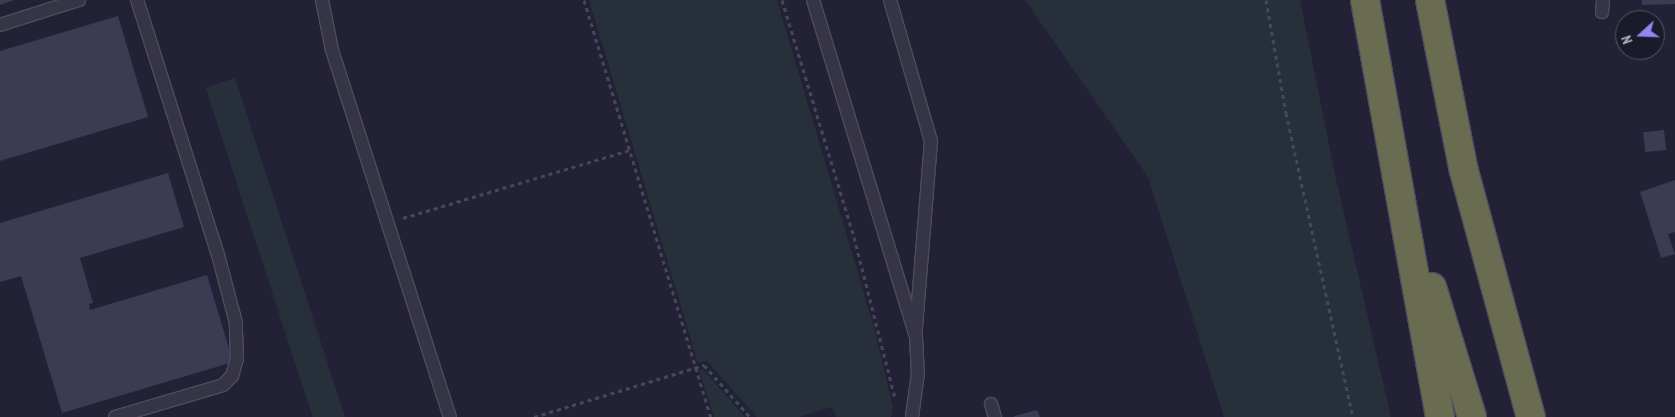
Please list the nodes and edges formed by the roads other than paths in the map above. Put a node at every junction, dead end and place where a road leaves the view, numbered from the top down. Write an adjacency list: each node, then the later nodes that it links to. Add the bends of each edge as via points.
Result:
1 (79, 0): 8 (lane)
2 (137, 0): 12 (lane, via 218,255 236,323 237,359 232,376 223,385)
3 (322, 0): 13 (lane, via 332,50)
4 (813, 0): 10 (lane)
5 (890, 0): 10 (lane, via 931,141)
6 (1365, 0): 9 (highway)
7 (1430, 0): 18 (highway, via 1464,171)
8 (0, 26)
9 (1384, 114): 16 (highway); 17 (highway, via 1435,299)
10 (916, 336): 14 (lane, via 918,374)
11 (991, 404): 15 (lane)
12 (115, 417)
13 (450, 417)
14 (912, 417)
15 (995, 417)
16 (1440, 417)
17 (1472, 417)
18 (1531, 417)

